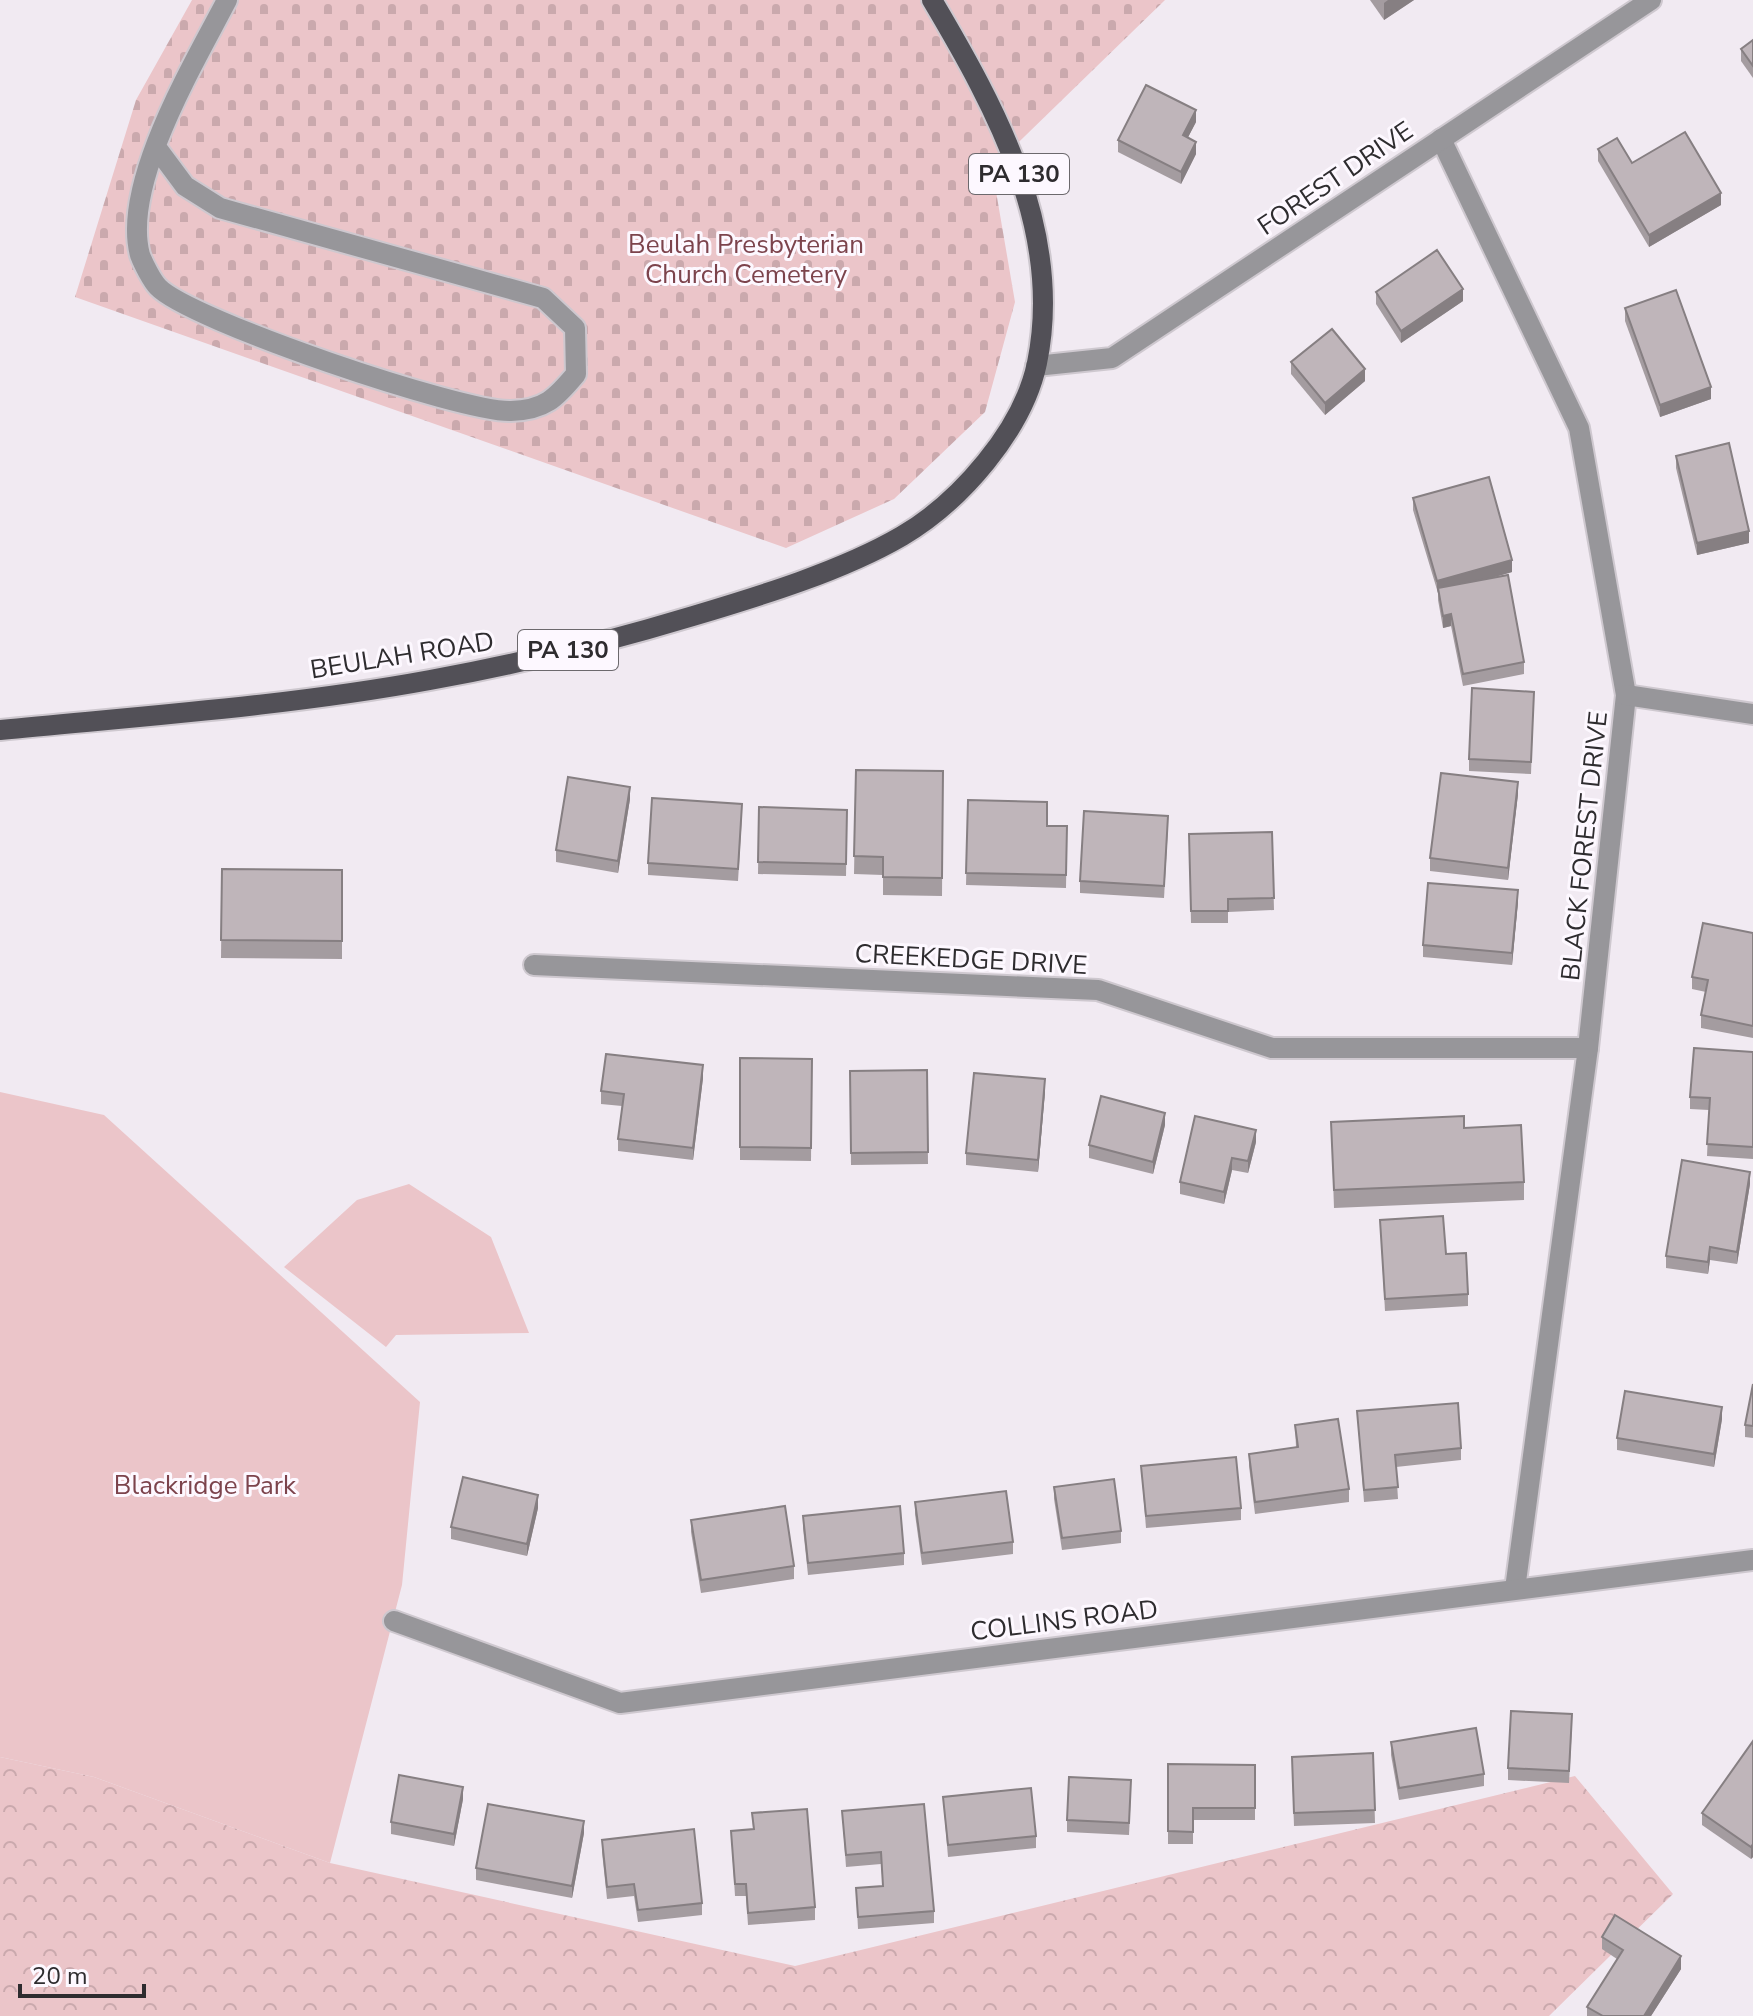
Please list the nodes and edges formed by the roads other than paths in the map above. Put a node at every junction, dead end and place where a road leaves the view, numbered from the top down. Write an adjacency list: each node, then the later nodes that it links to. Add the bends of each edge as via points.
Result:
1 (227, 0): 5 (street)
2 (932, 0): 6 (main road, BEULAH ROAD / PA 130, via 995,114 1029,205 1041,303)
3 (1651, 0): 4 (street, FOREST DRIVE)
4 (1441, 139): 6 (street, FOREST DRIVE, via 1112,358); 7 (street, BLACK FOREST DRIVE, via 1579,428)
5 (156, 147): 5 (street, via 139,202 140,255 157,287 203,316 426,394 511,412 552,402 576,374 575,328 543,298 220,208 185,186)
6 (1036, 366): 9 (main road, BEULAH ROAD / PA 130, via 987,462 949,501 902,536 776,592 582,646 428,681)
7 (1626, 695): 8 (street); 11 (street, BLACK FOREST DRIVE)
8 (1753, 714)
9 (0, 730)
10 (534, 965): 11 (street, CREEKEDGE DRIVE, via 1098,990 1272,1048)
11 (1588, 1048): 13 (street, BLACK FOREST DRIVE)
12 (1753, 1560): 13 (street, COLLINS ROAD)
13 (1515, 1589): 14 (street, COLLINS ROAD, via 620,1703)
14 (394, 1621)

